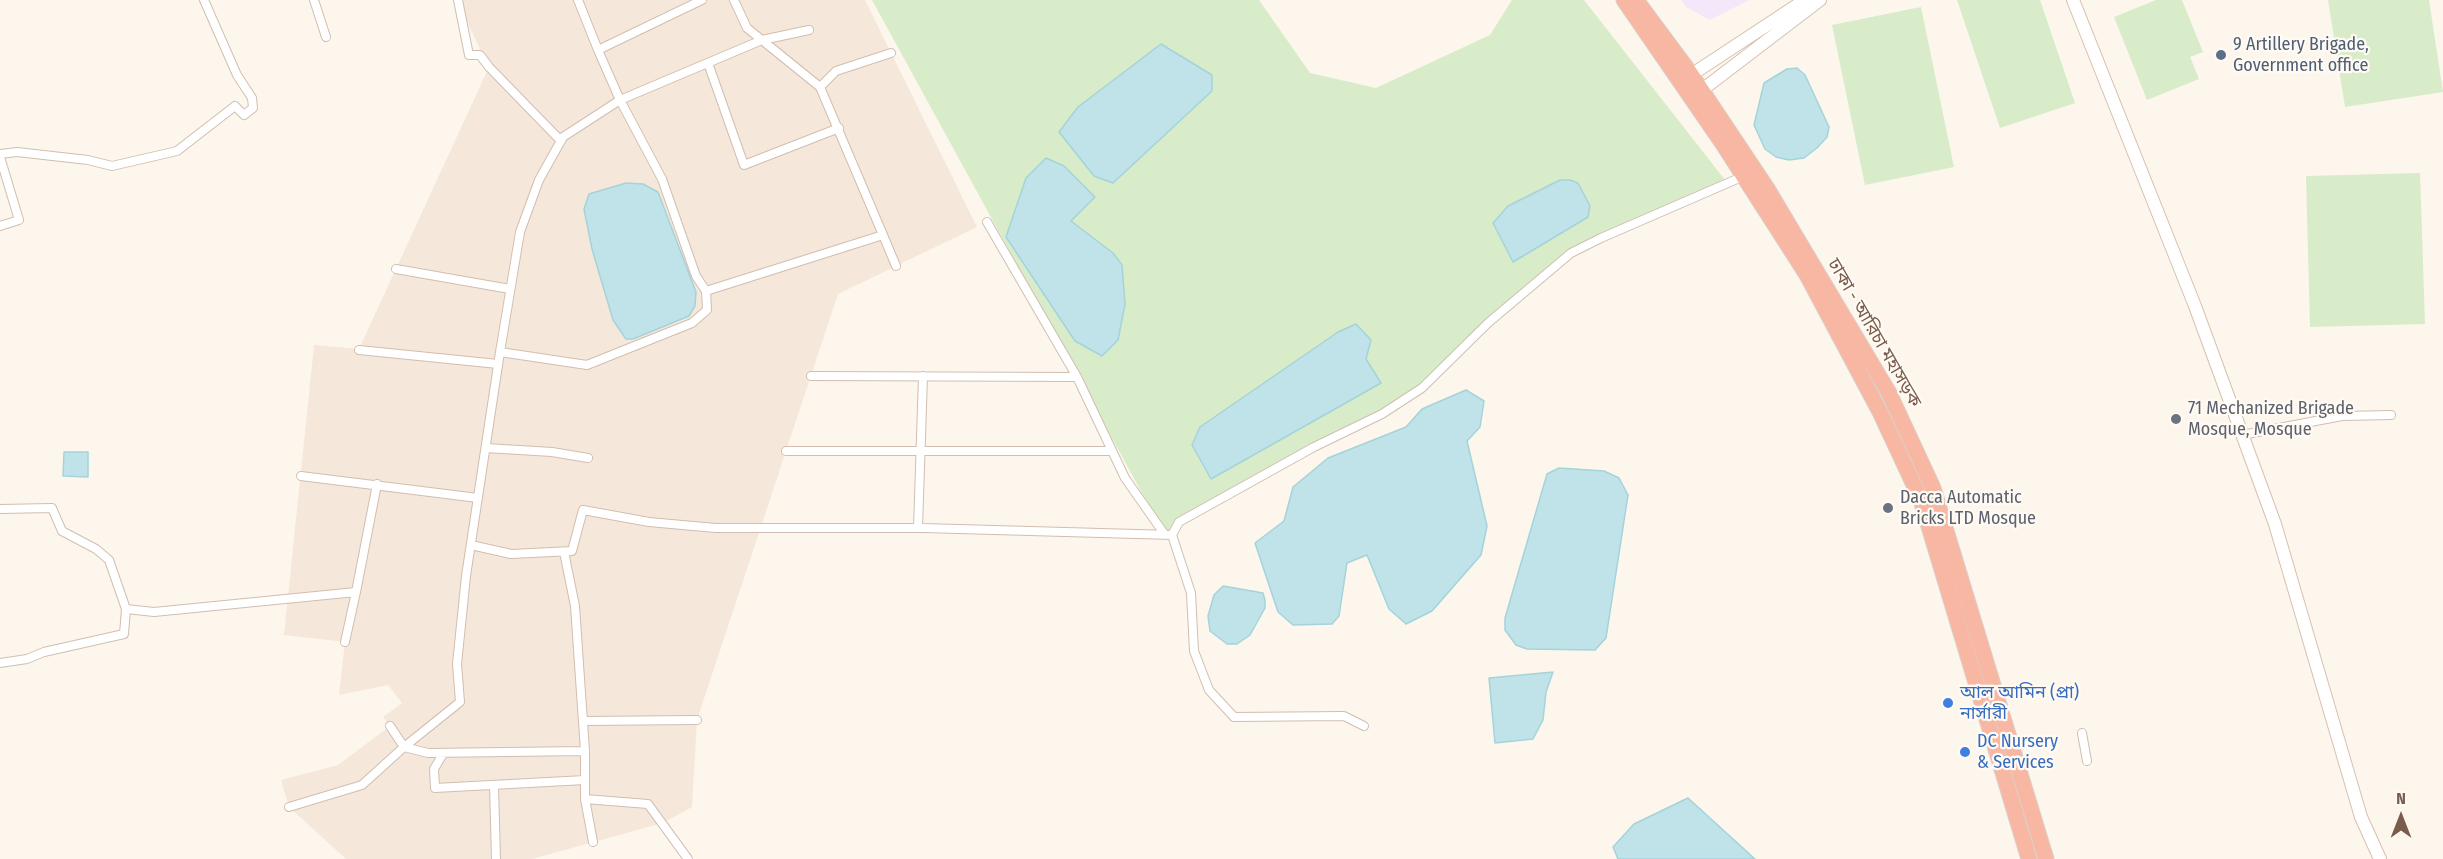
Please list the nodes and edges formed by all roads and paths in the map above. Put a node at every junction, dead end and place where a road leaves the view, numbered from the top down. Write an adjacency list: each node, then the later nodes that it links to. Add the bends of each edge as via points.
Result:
1 (204, 0): 24 (street, via 237,75 252,98 253,108 244,115 235,106 177,151 112,166 29,153)
2 (314, 0): 13 (street)
3 (458, 0): 23 (street, via 469,54 480,54)
4 (578, 0): 15 (street)
5 (702, 0): 15 (street)
6 (734, 0): 14 (street, via 747,28)
7 (1624, 0): 25 (highway, ঢাকা - আরিচা মহাসড়ক)
8 (1636, 0): 18 (highway, ঢাকা - আরিচা মহাসড়ক)
9 (1805, 0): 18 (street)
10 (1820, 0): 20 (street)
11 (2073, 0): 40 (street)
12 (809, 30): 14 (street)
13 (326, 36)
14 (762, 40): 17 (street); 19 (street)
15 (598, 50): 21 (street)
16 (891, 53): 19 (street, via 836,71)
17 (708, 63): 21 (street); 22 (street, via 744,165)
18 (1691, 75): 20 (highway, ঢাকা - আরিচা মহাসড়ক)
19 (820, 87): 22 (street)
20 (1702, 90): 75 (highway, ঢাকা - আরিচা মহাসড়ক, via 1768,190 1889,393 1933,488)
21 (620, 100): 23 (street); 32 (street, via 662,179 696,276)
22 (839, 129): 28 (street)
23 (561, 141): 31 (street, via 539,180 520,232)
24 (0, 156): 27 (street, via 19,220)
25 (1744, 176): 51 (street, via 1571,253 1488,323 1422,388 1382,414 1179,522); 74 (highway, ঢাকা - আরিচা মহাসড়ক, via 1807,275 1880,412 1921,500)
26 (987, 222): 38 (street)
27 (0, 226)
28 (883, 235): 29 (street); 32 (street)
29 (896, 266)
30 (396, 269): 31 (street)
31 (510, 289): 34 (street)
32 (705, 291): 34 (street, via 707,310 692,323 587,365)
33 (359, 350): 35 (street)
34 (500, 352): 35 (street)
35 (498, 364): 41 (street)
36 (811, 376): 37 (street)
37 (923, 376): 38 (street); 44 (street)
38 (1077, 377): 43 (street)
39 (2391, 415): 40 (street, via 2342,417)
40 (2242, 435): 76 (street, via 2275,524 2361,817)
41 (486, 448): 45 (street); 48 (street)
42 (786, 451): 44 (street)
43 (1112, 451): 44 (street); 51 (street, via 1125,478)
44 (920, 452): 50 (street)
45 (588, 458)
46 (301, 476): 47 (street)
47 (377, 484): 48 (street); 54 (street)
48 (478, 498): 52 (street)
49 (0, 509): 55 (street, via 52,508 62,531 109,560)
50 (918, 528): 51 (street); 53 (street, via 716,528 649,522 583,510 572,551)
51 (1168, 535): 61 (street, via 1191,593 1194,651 1209,690 1234,717 1344,716)
52 (471, 545): 53 (street, via 511,554); 63 (street, via 457,664 460,702)
53 (564, 552): 59 (street, via 575,606)
54 (356, 592): 55 (street, via 154,612); 56 (street)
55 (126, 609): 57 (street, via 124,634)
56 (345, 642)
57 (0, 663)
58 (697, 720): 59 (street)
59 (583, 721): 64 (street)
60 (390, 726): 63 (street)
61 (1364, 726)
62 (2082, 733): 66 (street)
63 (404, 747): 65 (street); 70 (street, via 362,785)
64 (585, 751): 65 (street); 67 (street)
65 (443, 754): 68 (street, via 434,769 435,788)
66 (2087, 761)
67 (585, 780): 68 (street); 69 (street)
68 (494, 784): 72 (street)
69 (585, 799): 71 (street); 73 (street, via 648,804)
70 (289, 807)
71 (593, 842)
72 (496, 859)
73 (687, 859)
74 (2029, 859)
75 (2046, 859)
76 (2380, 859)

